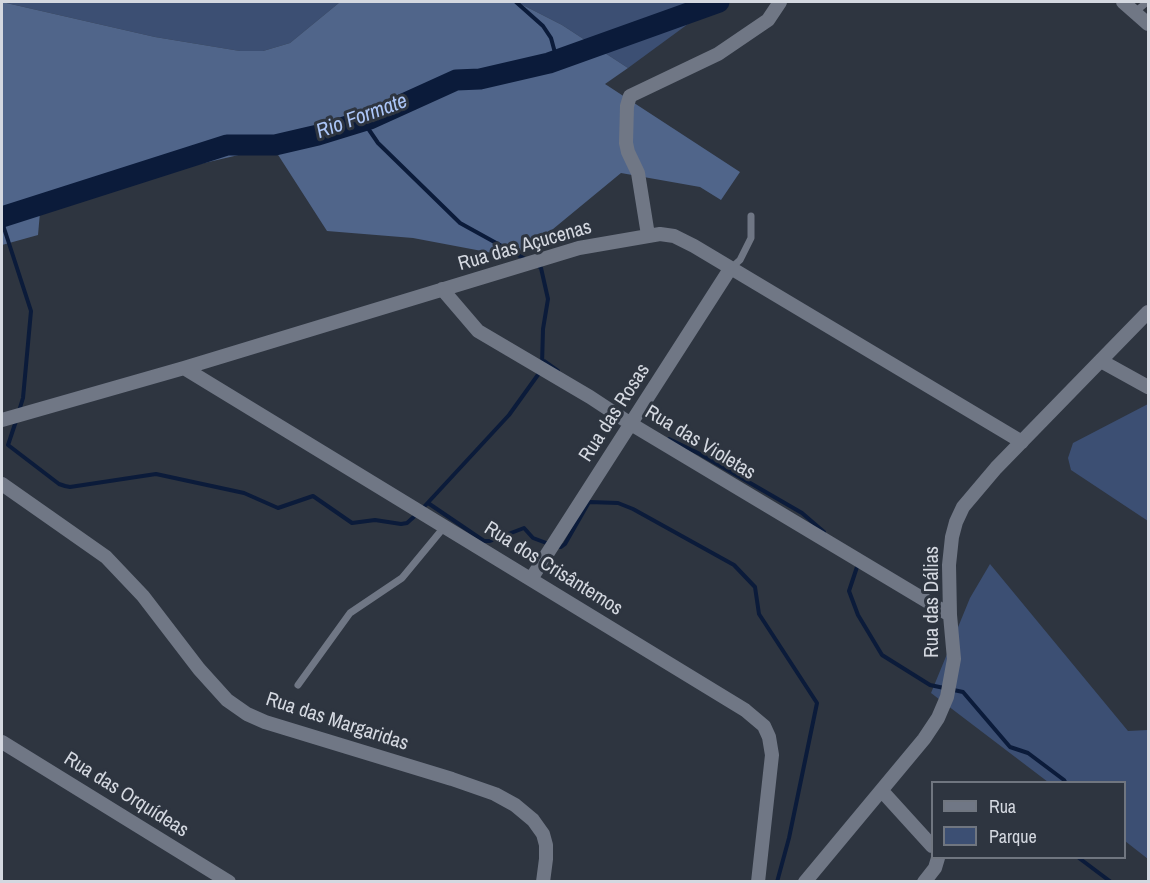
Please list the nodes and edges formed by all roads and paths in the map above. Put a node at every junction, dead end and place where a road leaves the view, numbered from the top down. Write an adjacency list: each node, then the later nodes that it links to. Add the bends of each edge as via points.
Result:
1 (780, 2): 7 (street, via 768,20 718,54 630,96 626,143 638,173)
2 (1123, 2): 4 (street)
3 (1147, 2): 4 (lane)
4 (1135, 12): 5 (street)
5 (1149, 24)
6 (751, 216): 8 (lane, via 750,238 740,260)
7 (648, 235): 8 (street, Rua das Açucenas, via 674,236); 9 (street, Rua das Açucenas, via 579,248)
8 (730, 269): 15 (street, Rua das Rosas); 16 (street, Rua das Açucenas)
9 (442, 290): 12 (street, Rua das Açucenas); 15 (street, Rua das Violetas, via 478,331)
10 (1149, 312): 11 (street, Rua das Dálias)
11 (1101, 361): 13 (street); 16 (street, Rua das Dálias)
12 (184, 368): 14 (street, Rua das Açucenas); 18 (street, Rua dos Crisântemos)
13 (1149, 387)
14 (2, 420)
15 (631, 424): 19 (street, Rua das Rosas); 20 (street, Rua das Violetas)
16 (1022, 442): 20 (street, Rua das Dálias, via 974,491 956,522 949,565)
17 (2, 484): 27 (street, Rua das Margaridas, via 106,557 143,596 199,669 227,700 247,714 452,779 515,805 543,834)
18 (445, 526): 19 (street, Rua dos Crisântemos); 21 (lane, via 402,578 350,613)
19 (531, 579): 28 (street, Rua dos Crisântemos, via 764,726 772,755)
20 (950, 615): 23 (street, Rua das Dálias, via 954,659 947,697 924,739)
21 (298, 685)
22 (2, 742): 26 (street, Rua das Orquídeas)
23 (882, 791): 24 (street); 29 (street, Rua das Dálias)
24 (931, 844)
25 (938, 859): 30 (street)
26 (229, 882)
27 (543, 882)
28 (758, 882)
29 (805, 882)
30 (924, 882)

